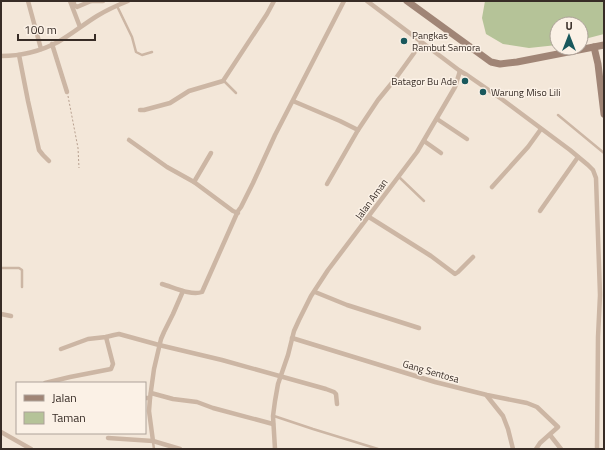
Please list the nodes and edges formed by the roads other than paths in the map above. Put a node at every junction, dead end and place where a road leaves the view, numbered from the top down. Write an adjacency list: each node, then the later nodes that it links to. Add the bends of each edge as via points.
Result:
1 (28, 1): 16 (street)
2 (72, 1): 3 (street, via 77,7); 11 (street)
3 (91, 1): 4 (street)
4 (103, 1)
5 (128, 1): 10 (street)
6 (274, 1): 21 (street)
7 (344, 1): 24 (street)
8 (367, 1): 12 (street)
9 (407, 1): 15 (street, via 496,64)
10 (117, 6): 11 (street); 17 (lane, via 132,37 136,52)
11 (80, 27): 13 (street)
12 (422, 42): 20 (street); 30 (street)
13 (52, 44): 16 (street); 22 (street)
14 (604, 45): 15 (street)
15 (594, 47): 26 (street)
16 (41, 49): 18 (street)
17 (152, 52)
18 (19, 55): 19 (street); 38 (street, via 38,146)
19 (1, 56)
20 (460, 71): 28 (street, Jalan Aman, via 455,87); 29 (street)
21 (223, 80): 23 (lane); 25 (street, via 189,91 170,103)
22 (67, 92)
23 (236, 93)
24 (293, 101): 30 (street); 45 (street)
25 (140, 110)
26 (604, 114)
27 (558, 115): 36 (lane)
28 (437, 118): 31 (street); 33 (street, Jalan Aman)
29 (541, 129): 37 (street); 42 (street)
30 (358, 130): 41 (street)
31 (467, 139)
32 (129, 140): 40 (street, via 156,160)
33 (424, 141): 35 (street); 39 (street, Jalan Aman)
34 (211, 152): 40 (street)
35 (441, 153)
36 (604, 153)
37 (578, 157): 44 (street); 79 (street, via 588,164 596,178 600,295)
38 (49, 161)
39 (398, 176): 43 (lane); 46 (street, Jalan Aman)
40 (194, 182): 45 (street)
41 (327, 184)
42 (492, 187)
43 (424, 201)
44 (540, 210)
45 (238, 213): 51 (street, via 202,292)
46 (369, 217): 47 (street, via 455,274); 52 (street, Jalan Aman, via 328,270)
47 (472, 257)
48 (1, 268): 50 (lane, via 22,270)
49 (162, 284): 51 (street)
50 (22, 287)
51 (183, 291): 58 (street)
52 (315, 292): 55 (street, via 346,305); 57 (street, Jalan Aman)
53 (1, 314): 54 (street)
54 (11, 316)
55 (419, 328)
56 (106, 337): 58 (street, via 120,334); 59 (street); 61 (street, via 113,364 111,369)
57 (292, 338): 60 (street, Jalan Aman); 62 (street, Gang Sentosa, via 434,382)
58 (159, 345): 60 (street); 63 (street)
59 (61, 349)
60 (281, 376): 64 (street, via 334,392); 65 (street, Jalan Aman)
61 (49, 382)
62 (487, 395): 68 (street, Gang Sentosa, via 537,407 558,427); 76 (street, via 503,416)
63 (149, 396): 66 (street, via 197,402); 70 (street, via 148,411)
64 (337, 404)
65 (273, 416): 66 (street, Jalan Aman); 75 (lane)
66 (273, 424): 74 (street, Jalan Aman)
67 (1, 432): 71 (street)
68 (550, 435): 77 (street); 78 (street)
69 (108, 438): 70 (street)
70 (153, 441): 72 (lane); 73 (street)
71 (31, 449)
72 (154, 449)
73 (180, 449)
74 (275, 449)
75 (378, 449)
76 (513, 449)
77 (536, 449)
78 (561, 449)
79 (598, 449)

